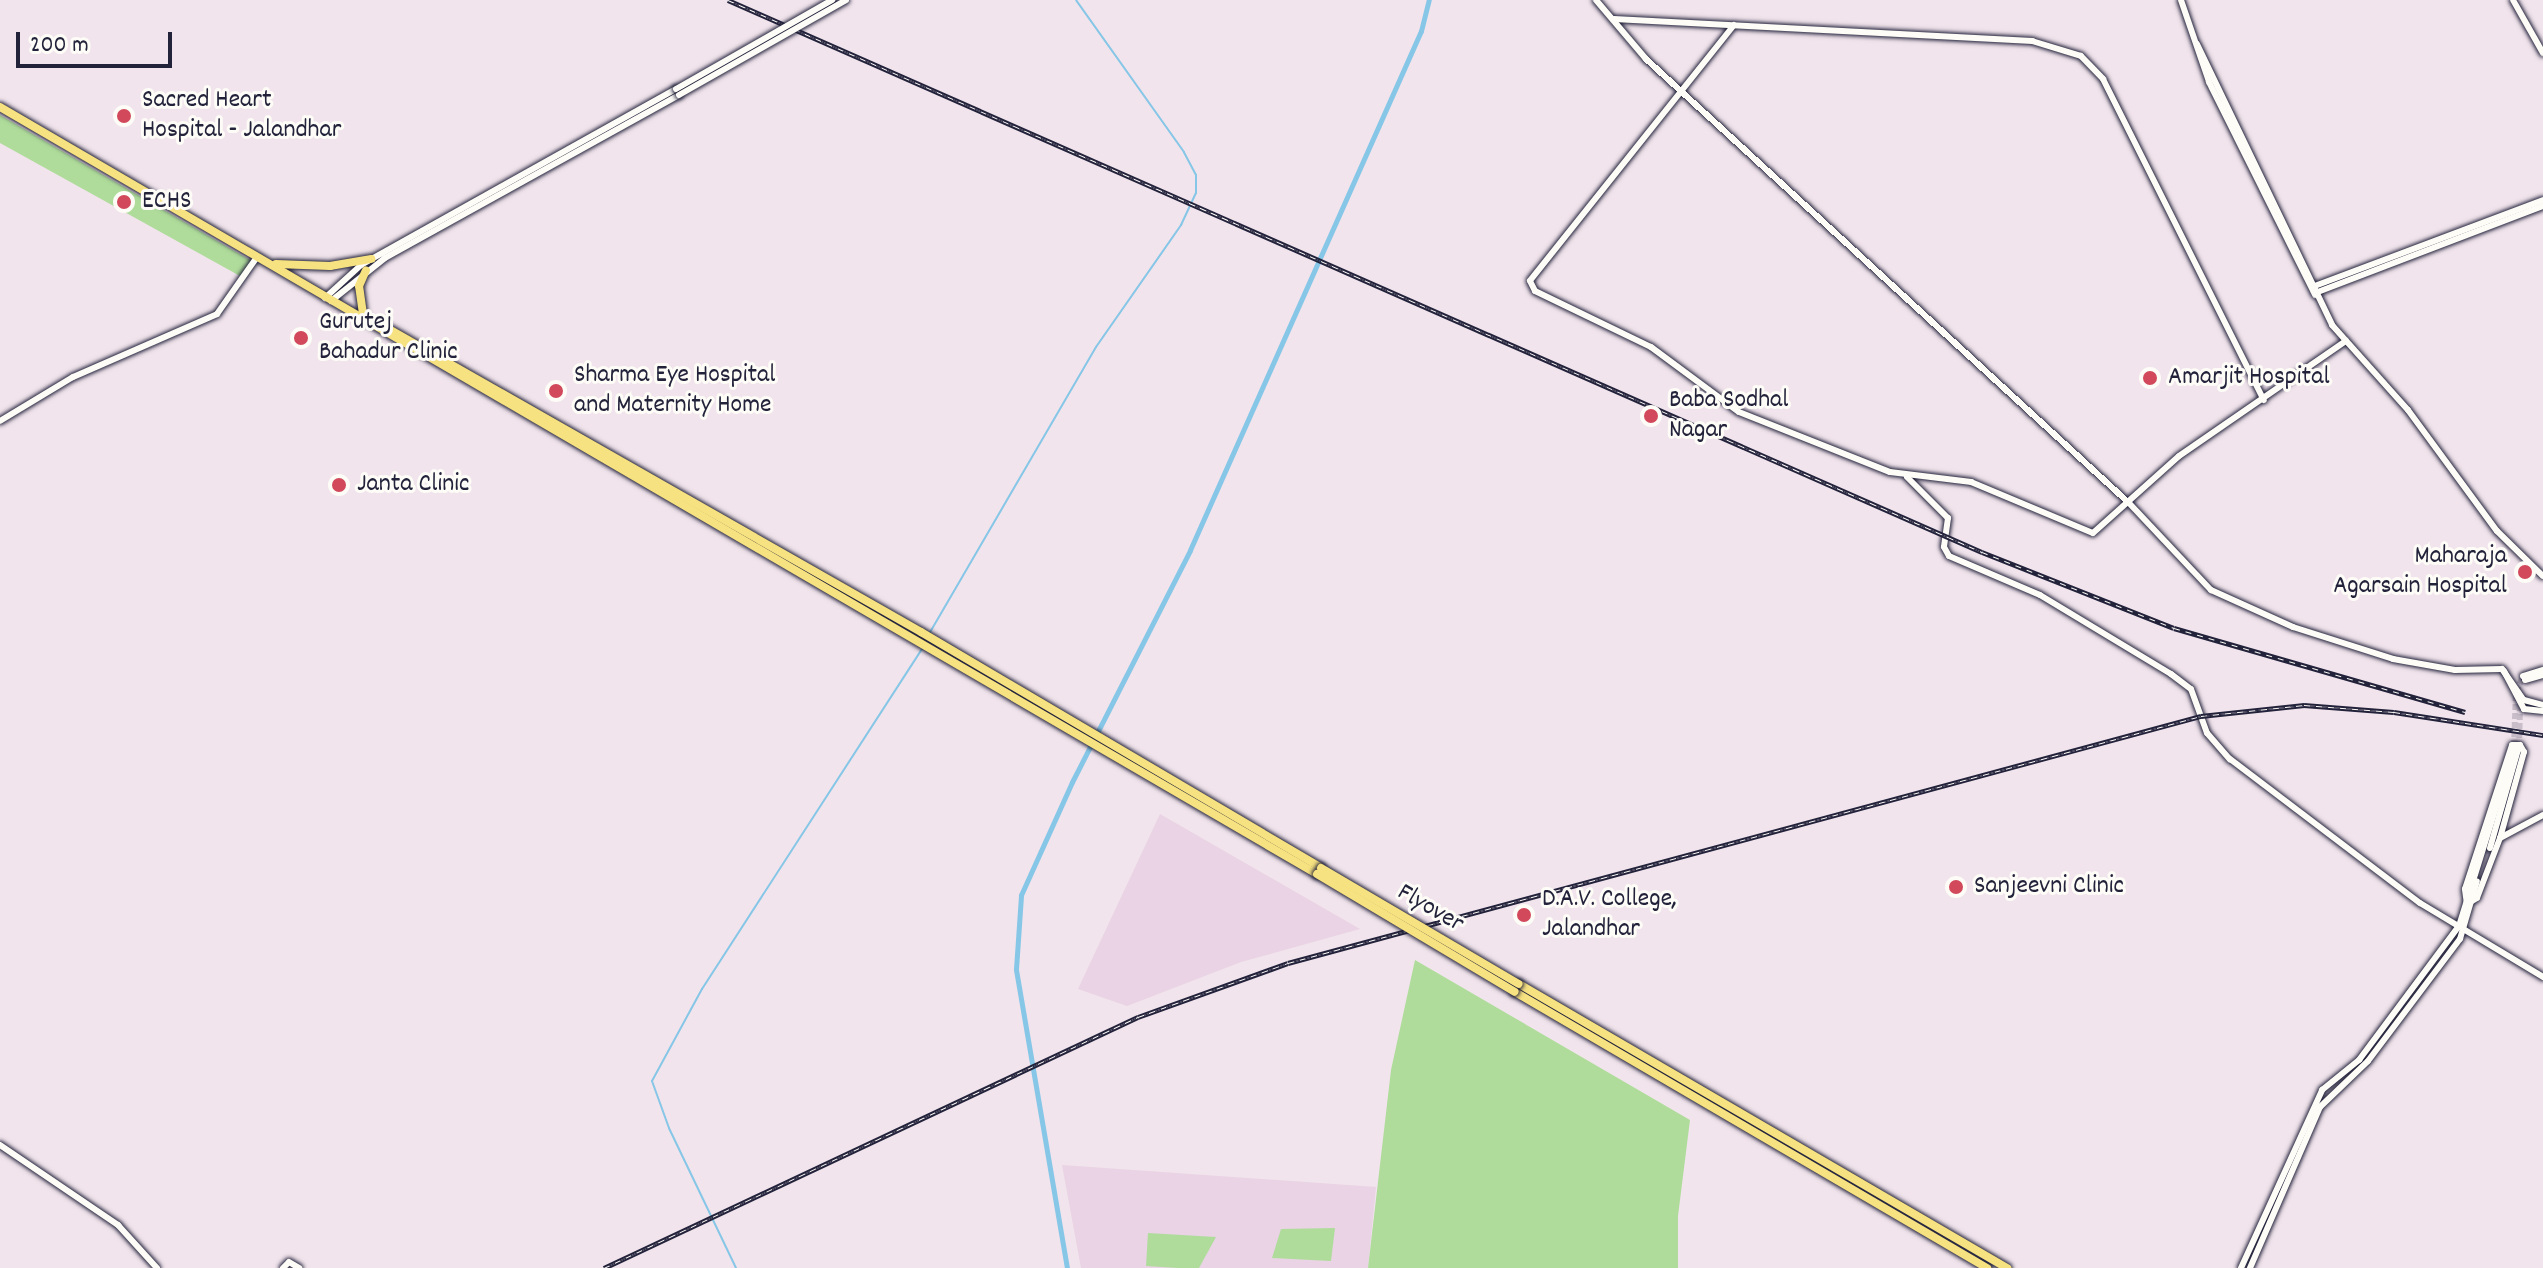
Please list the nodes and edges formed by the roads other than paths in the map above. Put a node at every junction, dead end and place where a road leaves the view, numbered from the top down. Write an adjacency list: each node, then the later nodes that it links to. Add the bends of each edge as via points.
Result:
1 (832, 0): 10 (street, bridge)
2 (846, 0): 10 (street, bridge)
3 (1596, 0): 6 (street)
4 (2181, 0): 18 (street, via 2209,82)
5 (2513, 0): 8 (street)
6 (1614, 19): 7 (street); 9 (street, via 1640,53)
7 (1734, 25): 9 (street); 22 (street, via 2032,41 2081,56 2103,79)
8 (2543, 53)
9 (1682, 91): 24 (street, via 1531,277 1530,286 1643,343 1739,412); 25 (street)
10 (678, 92): 13 (street)
11 (0, 107): 14 (main road)
12 (2543, 203): 18 (street)
13 (383, 255): 15 (street); 17 (street)
14 (260, 259): 16 (main road); 19 (main road); 23 (street, via 217,314 73,377)
15 (371, 259): 16 (main road, via 330,266); 19 (street)
16 (276, 264): 19 (main road)
17 (366, 270): 19 (street); 20 (main road, via 359,286)
18 (2314, 292): 21 (street)
19 (329, 298): 20 (main road); 27 (main road)
20 (363, 314): 27 (main road)
21 (2346, 341): 22 (street); 26 (street, via 2408,410 2497,531)
22 (2264, 400): 25 (street, via 2179,456)
23 (0, 421)
24 (1907, 477): 25 (street, via 1971,482 2089,533 2103,528); 35 (street, via 1948,518 1944,547 1949,556 2040,595 2171,674 2191,689 2207,733 2230,759)
25 (2128, 502): 30 (street, via 2205,585 2235,603 2393,659 2455,670 2504,671 2524,709)
26 (2543, 576)
27 (921, 637): 37 (main road, Flyover, bridge)
28 (2543, 672): 29 (street)
29 (2524, 678)
30 (2543, 708)
31 (2516, 750): 34 (street)
32 (2543, 815): 33 (street)
33 (2500, 838): 34 (street); 34 (street, via 2523,755 2520,745 2509,750 2465,889)
34 (2469, 904): 35 (street)
35 (2462, 928): 36 (street); 44 (street, via 2359,1060 2322,1090); 45 (street, via 2368,1061 2320,1107)
36 (2543, 977)
37 (1665, 1072): 42 (main road); 43 (main road)
38 (0, 1145): 39 (street, via 118,1225)
39 (157, 1268)
40 (283, 1268): 41 (street, via 289,1262)
41 (299, 1268)
42 (1987, 1268)
43 (2007, 1268)
44 (2241, 1268)
45 (2250, 1268)

